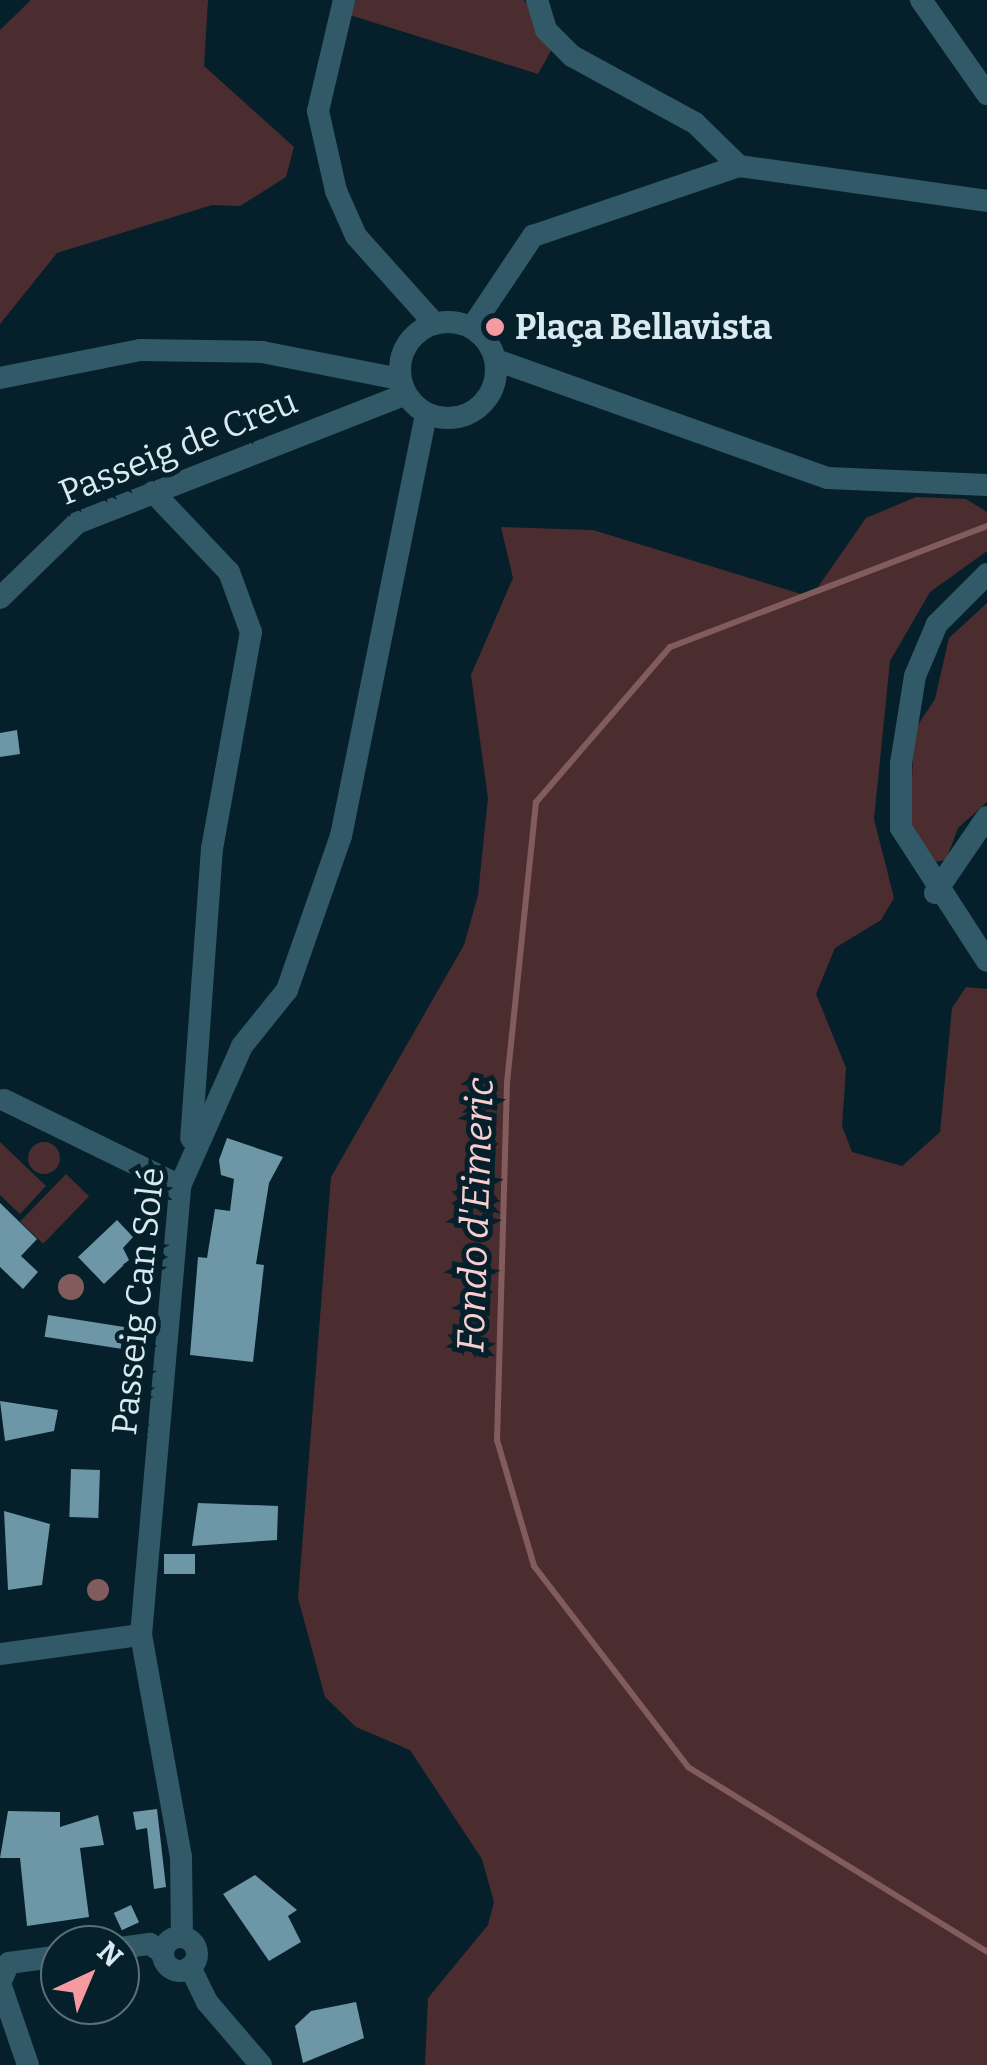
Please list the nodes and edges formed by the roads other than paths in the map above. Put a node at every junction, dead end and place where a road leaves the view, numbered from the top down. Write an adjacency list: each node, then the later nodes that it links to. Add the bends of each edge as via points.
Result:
1 (344, 0): 7 (street, via 318,111 336,191 356,236)
2 (537, 0): 5 (street, via 546,30 572,56 695,123)
3 (920, 0): 4 (street)
4 (987, 94)
5 (739, 166): 6 (street); 8 (street, via 533,236)
6 (987, 201)
7 (434, 323): 8 (street); 11 (street, via 413,335)
8 (472, 327): 9 (street)
9 (496, 360): 12 (street, via 478,408); 13 (street, via 828,478)
10 (0, 378): 11 (street, via 72,358 158,350 262,352)
11 (403, 386): 12 (street); 14 (street, Passeig de Creu)
12 (426, 413): 21 (street, Passeig Can Solé, via 341,836 287,990 242,1046)
13 (987, 485)
14 (153, 492): 16 (street, Passeig de Creu, via 58,534); 21 (street, via 229,572 252,632 212,848)
15 (987, 574): 18 (street, via 937,624 908,711 901,828)
16 (0, 598)
17 (987, 817): 18 (street)
18 (935, 893): 19 (street)
19 (987, 960)
20 (1, 1099): 22 (street)
21 (190, 1150): 22 (street, Passeig Can Solé)
22 (180, 1186): 23 (street, Passeig Can Solé)
23 (141, 1635): 24 (street); 25 (street, Passeig Can Solé, via 181,1857)
24 (0, 1654)
25 (182, 1938): 27 (street); 29 (street, Passeig Can Solé, via 195,1947)
26 (140, 1945): 27 (street)
27 (164, 1953): 29 (street, via 171,1968)
28 (40, 1962): 30 (street)
29 (190, 1967): 32 (street, via 207,2002)
30 (4, 1973): 31 (street)
31 (28, 2065)
32 (262, 2065)

